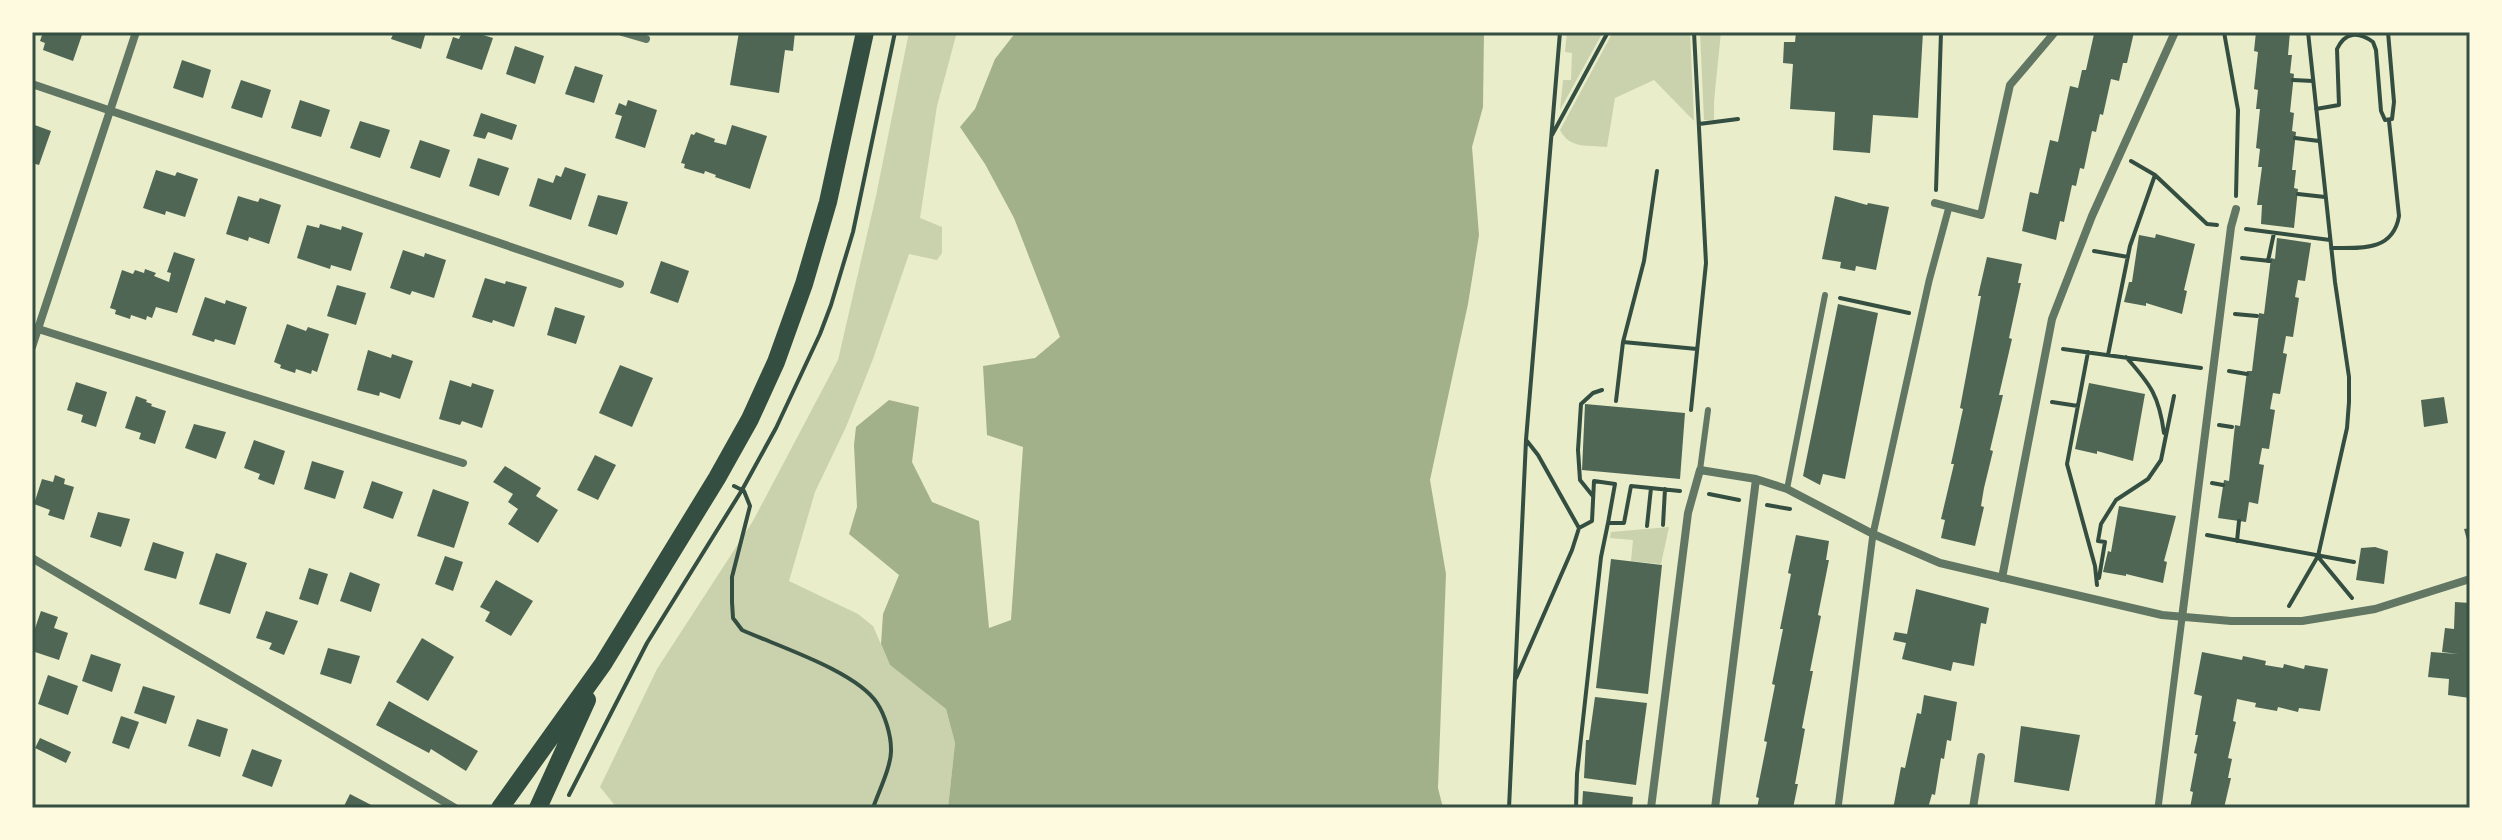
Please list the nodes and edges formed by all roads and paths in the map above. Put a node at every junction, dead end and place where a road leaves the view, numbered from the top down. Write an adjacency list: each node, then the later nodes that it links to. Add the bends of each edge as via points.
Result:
1 (136, 32): 17 (street)
2 (622, 32): 13 (street)
3 (865, 32): 67 (main road, via 828,202 804,284 776,362)
4 (1560, 32): 22 (path)
5 (1608, 32): 22 (path)
6 (1694, 32): 21 (path)
7 (1941, 32): 30 (path)
8 (2055, 32): 31 (street, via 2010,85 1981,215)
9 (2175, 32): 89 (street, via 2052,319)
10 (2224, 32): 32 (path, via 2238,110)
11 (2308, 32): 15 (path)
12 (2388, 32): 20 (path, via 2394,102)
13 (646, 39)
14 (2293, 80): 15 (path)
15 (2313, 81): 18 (path)
16 (32, 84): 17 (street)
17 (109, 109): 40 (street); 45 (street)
18 (2316, 109): 20 (path, via 2339,105 2337,49 2341,40 2359,34 2376,50 2381,111); 24 (path)
19 (1738, 119): 21 (path)
20 (2389, 121): 36 (path, via 2397,228 2385,241 2366,248)
21 (1699, 124): 49 (path, via 1706,263)
22 (1551, 137): 64 (path)
23 (2295, 138): 24 (path)
24 (2319, 141): 29 (path)
25 (2129, 160): 27 (path)
26 (1657, 171): 46 (path, via 1644,261)
27 (2155, 175): 33 (path, via 2207,224); 38 (path)
28 (2298, 194): 29 (path)
29 (2325, 197): 35 (path)
30 (1935, 203): 31 (street)
31 (1949, 207): 43 (street)
32 (2236, 209): 33 (street)
33 (2231, 227): 34 (path); 83 (street)
34 (2274, 233): 35 (path); 39 (path, via 2269,262)
35 (2330, 240): 36 (path)
36 (2331, 248): 86 (path, via 2349,402)
37 (2090, 250): 38 (path)
38 (2128, 257): 51 (path)
39 (2236, 257)
40 (620, 284)
41 (1825, 295): 43 (path); 72 (lane)
42 (2229, 313): 44 (path)
43 (1921, 316): 84 (street)
44 (2257, 316)
45 (35, 328): 47 (street); 65 (street)
46 (1623, 342): 49 (path); 58 (path)
47 (32, 347)
48 (2056, 348): 50 (path)
49 (1697, 349): 62 (path)
50 (2088, 352): 51 (path); 60 (path)
51 (2108, 355): 52 (path)
52 (2126, 357): 53 (path); 63 (path, via 2149,383 2160,406)
53 (2204, 368)
54 (2222, 370): 55 (path)
55 (2247, 374)
56 (1602, 390): 75 (path, via 1581,404 1580,480)
57 (2174, 396): 63 (path)
58 (1616, 401)
59 (2046, 401): 60 (path)
60 (2078, 406): 63 (path, via 2067,464 2097,585 2105,542 2098,541 2101,524 2116,500 2148,479 2161,460)
61 (1708, 410): 66 (lane)
62 (1690, 421)
63 (2165, 439)
64 (1526, 440): 82 (path); 95 (path)
65 (463, 463)
66 (1700, 470): 68 (street); 74 (street)
67 (717, 478): 94 (main road); 100 (path, via 744,491 750,506 732,577 733,618 742,630 854,682 876,702 892,752)
68 (1756, 479): 72 (street); 76 (street)
69 (1683, 483): 74 (path, via 1682,491)
70 (1651, 488): 71 (path); 79 (path, via 1631,486 1624,523); 81 (path)
71 (1665, 489): 73 (path); 80 (path)
72 (1787, 489): 84 (street)
73 (1676, 490)
74 (1694, 492): 76 (path); 103 (street)
75 (1593, 497): 79 (path, via 1594,481 1615,484); 82 (path, via 1592,521)
76 (1752, 502): 77 (path); 104 (street)
77 (1795, 510)
78 (2239, 521): 85 (path)
79 (1608, 523): 102 (path)
80 (1663, 525)
81 (1647, 526)
82 (1579, 528): 95 (path)
83 (2193, 532): 85 (path); 92 (street)
84 (1873, 534): 89 (street, via 1940,563); 105 (street)
85 (2237, 541): 86 (path)
86 (2318, 556): 88 (path); 91 (path); 93 (path)
87 (32, 558): 97 (street)
88 (2354, 562)
89 (2002, 578): 92 (street)
90 (2470, 579): 93 (street, via 2375,609)
91 (2352, 599)
92 (2182, 618): 93 (street); 107 (street)
93 (2279, 622)
94 (603, 664): 98 (main road); 99 (main road)
95 (1515, 680): 101 (path)
96 (1981, 757): 106 (street)
97 (455, 808)
98 (500, 808)
99 (538, 808)
100 (873, 808)
101 (1509, 808)
102 (1576, 808)
103 (1651, 808)
104 (1715, 808)
105 (1838, 808)
106 (1973, 808)
107 (2158, 808)

